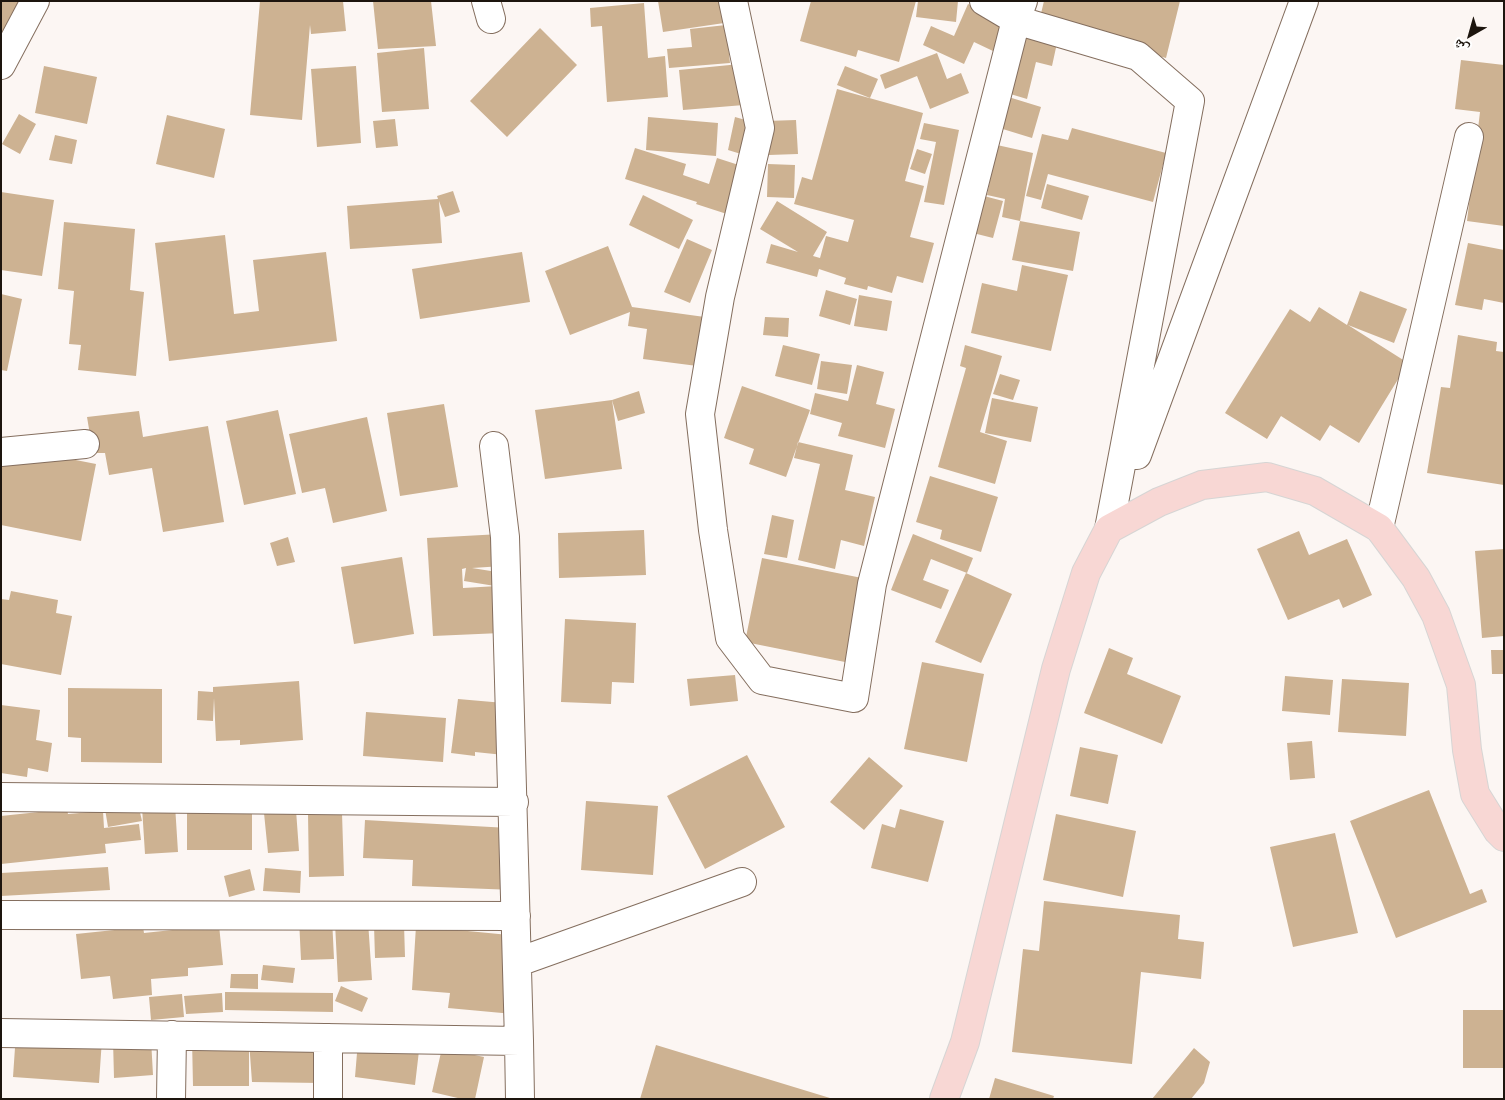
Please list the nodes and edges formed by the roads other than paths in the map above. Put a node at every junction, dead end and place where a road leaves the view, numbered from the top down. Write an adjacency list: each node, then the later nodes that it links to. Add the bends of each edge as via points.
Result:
1 (35, 1): 6 (street)
2 (733, 1): 5 (street, via 760,128 720,297 700,414 713,530 730,638 762,680 854,698 872,584)
3 (984, 1): 5 (street)
4 (1304, 1): 12 (street)
5 (1019, 11): 12 (street, via 1138,56 1190,101)
6 (1, 66)
7 (1469, 138): 11 (street)
8 (85, 444): 10 (street)
9 (494, 446): 14 (street, via 505,537)
10 (1, 452)
11 (1379, 528): 12 (main road, via 1315,491 1266,477 1202,486 1158,502); 15 (main road, via 1416,578 1436,616 1461,685 1475,794)
12 (1110, 529): 27 (main road, via 1086,573 1056,669 965,1042)
13 (1, 797): 14 (street)
14 (514, 802): 18 (street)
15 (1504, 836)
16 (742, 882): 19 (street)
17 (1, 915): 18 (street)
18 (516, 916): 19 (street)
19 (518, 962): 23 (street)
20 (1, 1032): 21 (street)
21 (172, 1035): 22 (street); 24 (street)
22 (328, 1038): 23 (street); 25 (street)
23 (519, 1041): 26 (street)
24 (171, 1099)
25 (328, 1099)
26 (520, 1099)
27 (944, 1099)

